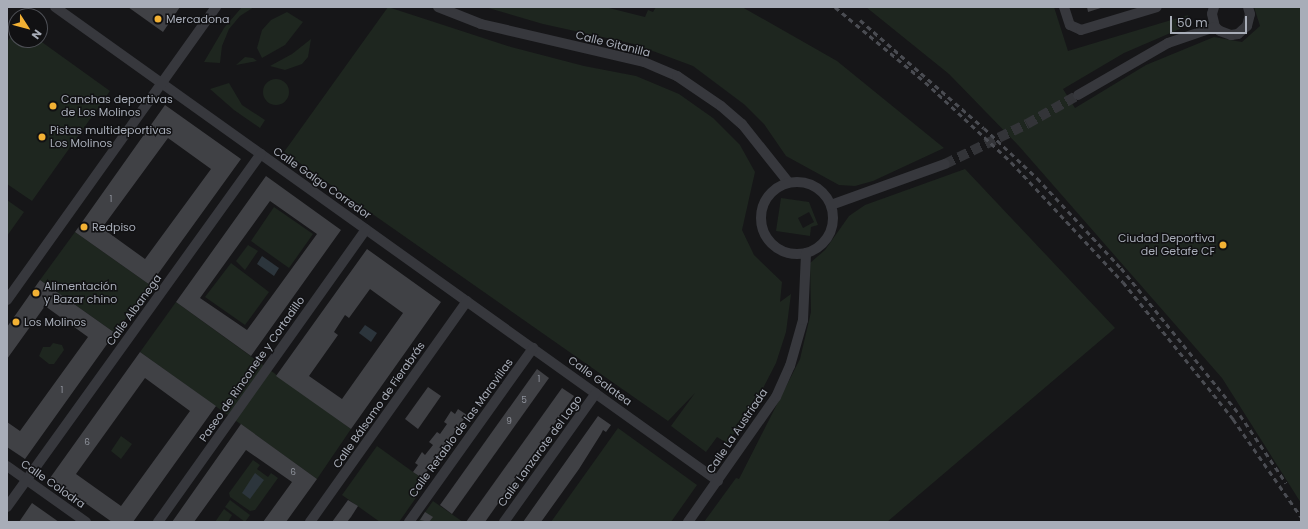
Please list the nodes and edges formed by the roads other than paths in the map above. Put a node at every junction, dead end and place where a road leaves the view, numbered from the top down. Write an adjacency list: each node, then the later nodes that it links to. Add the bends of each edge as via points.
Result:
1 (55, 7): 9 (street, Calle Galgo Corredor)
2 (216, 7): 9 (street)
3 (438, 7): 13 (street, Calle Gitanilla, via 481,24 644,62 677,76 721,106 742,124)
4 (1064, 7): 5 (street, via 1070,25 1080,30)
5 (1157, 7)
6 (1214, 7): 8 (street, via 1212,14)
7 (1248, 7): 8 (street, via 1249,20 1238,34 1225,34)
8 (1215, 27): 10 (street, via 1168,43)
9 (162, 83): 11 (street, Calle Galgo Corredor); 17 (street)
10 (1078, 95)
11 (261, 154): 15 (street, Calle Galgo Corredor); 22 (street, Calle Albanega)
12 (944, 164): 14 (street)
13 (789, 183): 14 (street, via 804,182 815,187); 16 (street, via 770,194 761,212 761,225 767,239 776,248 788,253)
14 (831, 205): 16 (street, via 833,220 830,233 817,248)
15 (366, 229): 18 (street, Calle Galgo Corredor); 26 (street, Paseo de Rinconete y Cortadillo)
16 (806, 253): 23 (street, Calle La Austriada, via 803,320 790,366 776,397)
17 (7, 300)
18 (467, 301): 19 (street, Calle Galatea); 27 (street, Calle Bálsamo de Fierabrás)
19 (533, 348): 20 (street, Calle Galatea); 28 (street, Calle Retablo de las Maravillas)
20 (596, 393): 23 (street, Calle Galatea); 29 (street, Calle Lanzarote del Lago)
21 (7, 466): 22 (street, Calle Colodra)
22 (27, 480): 24 (street, Calle Albanega); 25 (street, Calle Colodra)
23 (718, 481): 30 (street, Calle La Austriada)
24 (7, 507)
25 (86, 522)
26 (158, 522)
27 (310, 522)
28 (409, 522)
29 (504, 522)
30 (688, 522)

